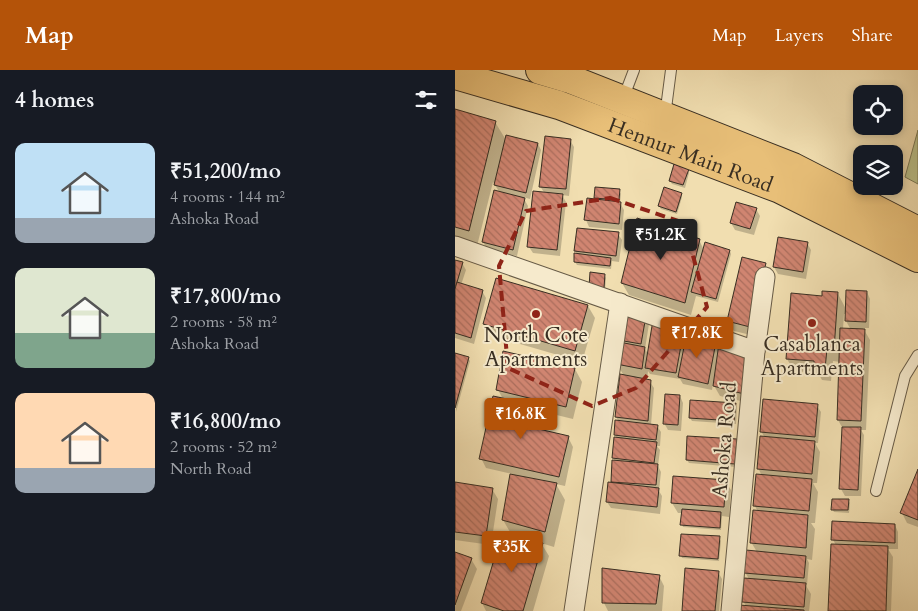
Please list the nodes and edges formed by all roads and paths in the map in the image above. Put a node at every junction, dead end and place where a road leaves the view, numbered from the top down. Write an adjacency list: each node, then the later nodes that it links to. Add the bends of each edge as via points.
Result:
1 (540, 70): 5 (main road, Hennur Main Road)
2 (634, 70): 5 (lane)
3 (671, 70): 6 (lane)
4 (455, 74): 9 (main road, Hennur Main Road, via 559,105 780,189)
5 (622, 100): 6 (main road, Hennur Main Road)
6 (665, 116): 7 (main road, Hennur Main Road, via 793,167)
7 (918, 231)
8 (455, 246): 11 (street)
9 (918, 258)
10 (765, 277): 12 (street, Ashoka Road)
11 (620, 303): 12 (street); 15 (street)
12 (755, 351): 16 (street, Ashoka Road)
13 (918, 355): 14 (lane, via 905,376)
14 (876, 491)
15 (574, 611)
16 (731, 611)

